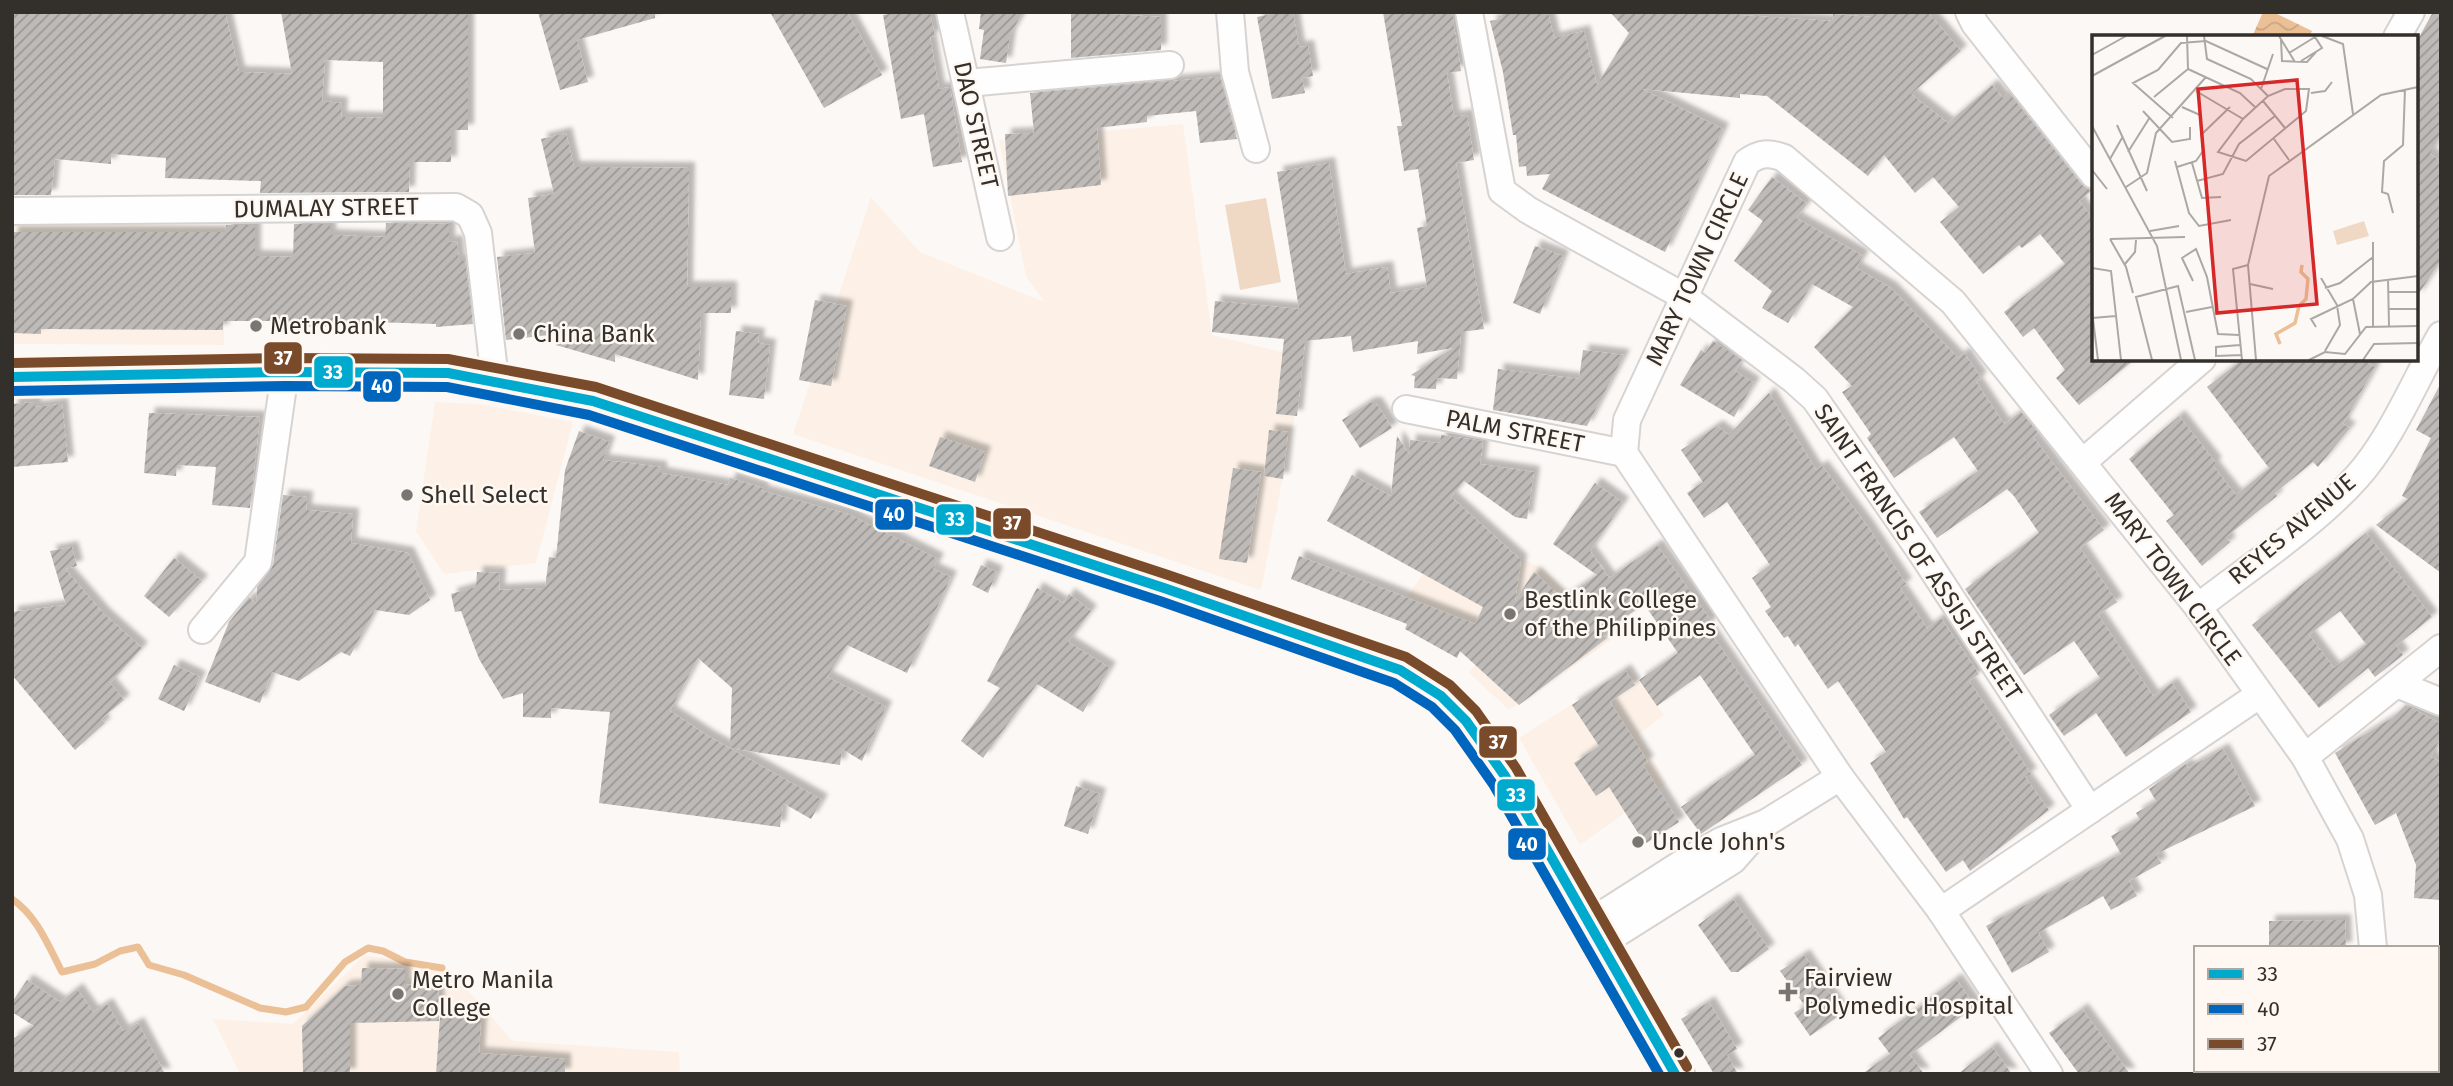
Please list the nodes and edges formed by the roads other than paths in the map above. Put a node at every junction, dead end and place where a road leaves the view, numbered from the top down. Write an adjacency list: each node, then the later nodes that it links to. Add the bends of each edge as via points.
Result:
1 (950, 12): 8 (street, DAO STREET)
2 (1230, 12): 9 (street, via 1236,72)
3 (1469, 12): 13 (street, SAINT FRANCIS OF ASSISI STREET, via 1502,191)
4 (1969, 12): 10 (street)
5 (2411, 12): 6 (street)
6 (2398, 35)
7 (1170, 65): 8 (street)
8 (967, 83): 12 (street, DAO STREET)
9 (1256, 149)
10 (2092, 172)
11 (12, 211): 18 (street, DUMALAY STREET, via 456,207 470,215 478,233)
12 (1000, 237)
13 (1683, 296): 20 (street, MARY TOWN CIRCLE, via 1627,420); 21 (street, MARY TOWN CIRCLE, via 1747,162 1759,154 1784,158 1947,296); 30 (street, SAINT FRANCIS OF ASSISI STREET, via 1794,380 1823,410)
14 (2441, 335): 22 (street, REYES AVENUE, via 2358,477 2337,499)
15 (2201, 360): 21 (street)
16 (285, 372): 17 (main road); 18 (main road, via 448,373); 23 (street, via 258,562)
17 (12, 377)
18 (495, 380): 32 (main road, via 619,409 1152,583 1400,670 1441,696 1466,721 1505,776)
19 (1406, 409): 20 (street, PALM STREET)
20 (1624, 453): 29 (street)
21 (2083, 462): 22 (street, MARY TOWN CIRCLE)
22 (2198, 607): 26 (street, MARY TOWN CIRCLE)
23 (202, 630)
24 (2441, 648): 25 (street)
25 (2397, 684): 27 (street); 28 (street)
26 (2259, 695): 28 (street, MARY TOWN CIRCLE); 30 (street)
27 (2441, 702)
28 (2305, 757): 33 (street, MARY TOWN CIRCLE, via 2350,839 2368,895)
29 (1840, 777): 31 (street); 32 (street, via 1766,823 1721,841)
30 (2090, 810): 31 (street)
31 (1941, 911): 35 (street)
32 (1595, 933): 34 (main road)
33 (2373, 946)
34 (1675, 1074)
35 (2049, 1074)

